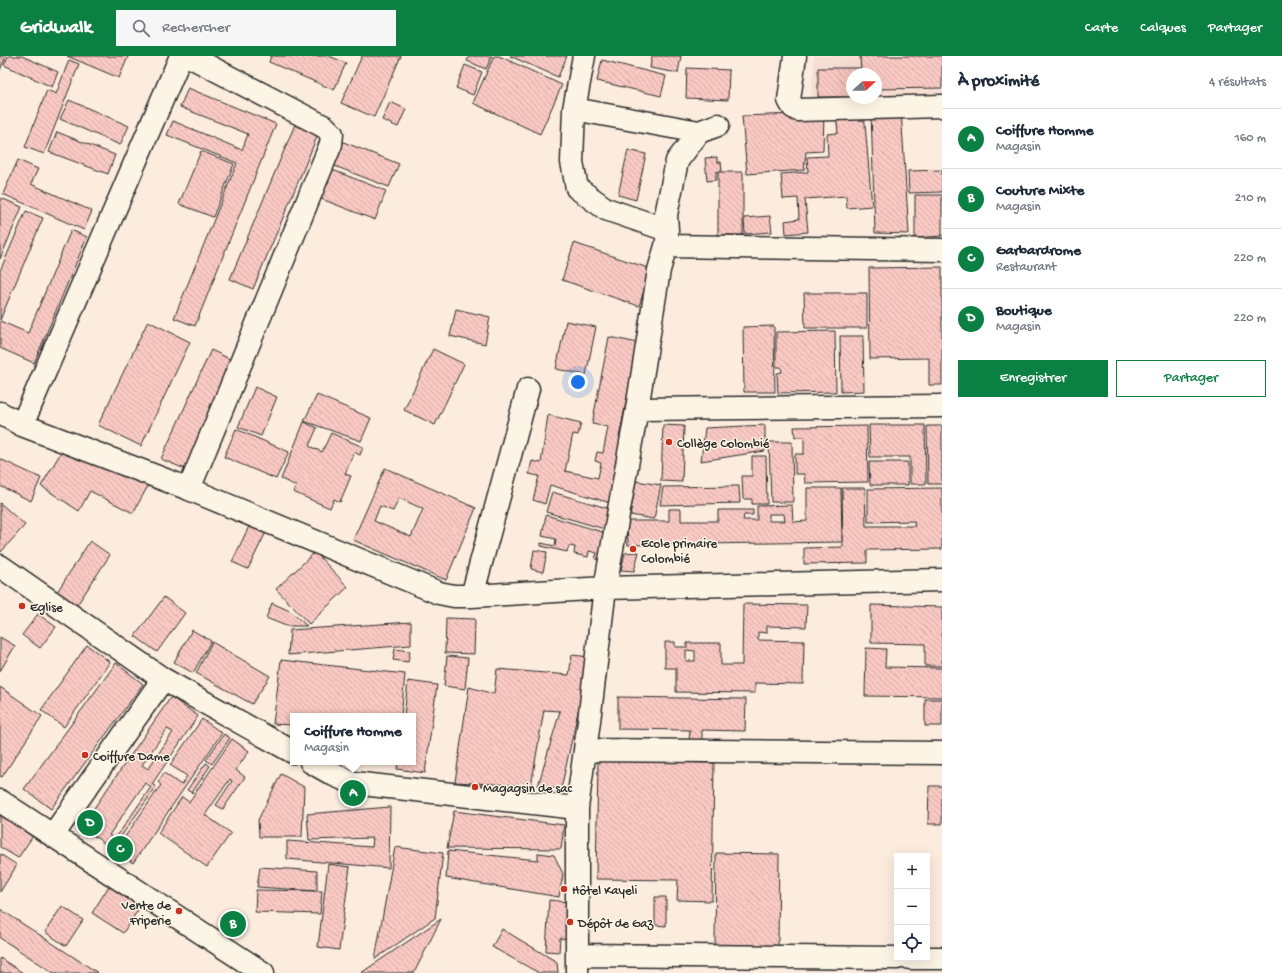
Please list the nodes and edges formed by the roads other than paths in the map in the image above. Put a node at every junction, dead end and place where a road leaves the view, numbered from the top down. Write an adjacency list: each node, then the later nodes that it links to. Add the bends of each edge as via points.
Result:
1 (181, 56): 13 (street)
2 (189, 56): 14 (street, via 325,127 332,134 331,144)
3 (584, 56): 6 (street)
4 (795, 56): 5 (street, via 790,100 793,107 798,110)
5 (942, 106)
6 (574, 109): 7 (street, via 572,162 577,188 606,209); 7 (street, via 708,129 677,161 666,215)
7 (667, 238): 8 (street); 11 (street, via 659,270)
8 (942, 250)
9 (528, 389): 18 (street)
10 (942, 406): 11 (street)
11 (637, 409): 17 (street)
12 (0, 413): 13 (street)
13 (22, 425): 14 (street)
14 (189, 489): 18 (street, via 439,593)
15 (0, 566): 19 (street)
16 (942, 580): 17 (street)
17 (605, 588): 18 (street); 21 (street)
18 (472, 596)
19 (162, 679): 20 (street); 26 (street)
20 (290, 750)
21 (585, 750): 22 (street); 25 (street)
22 (942, 753)
23 (316, 765): 25 (street, via 353,783)
24 (0, 801): 26 (street)
25 (577, 808): 30 (street)
26 (53, 835): 31 (street)
27 (894, 958): 30 (street)
28 (930, 958): 29 (street)
29 (942, 958)
30 (577, 964)
31 (259, 972)

